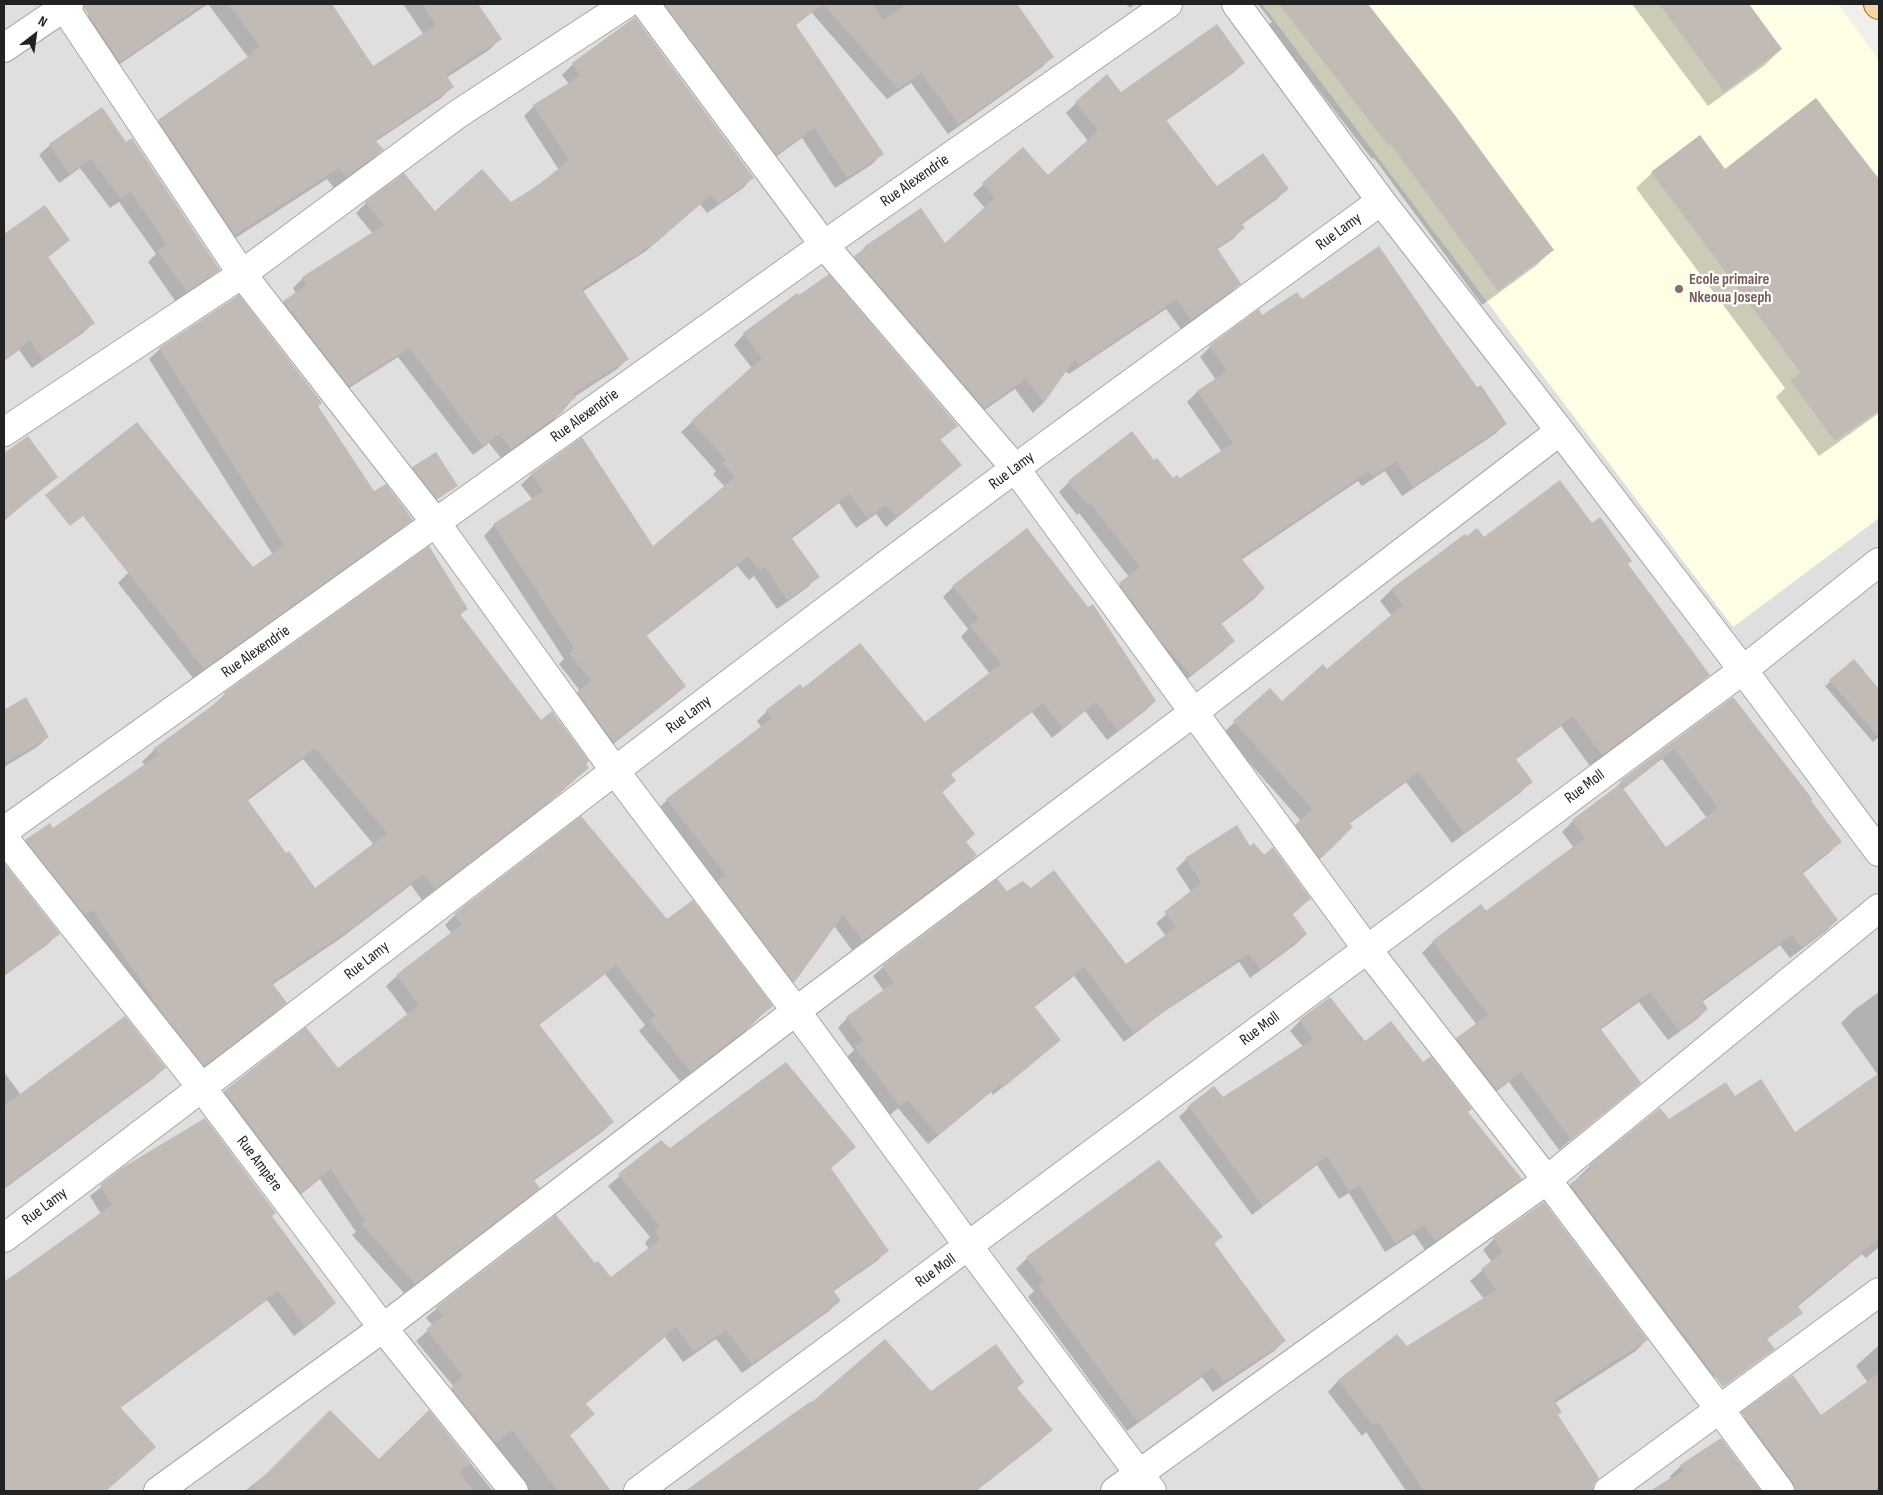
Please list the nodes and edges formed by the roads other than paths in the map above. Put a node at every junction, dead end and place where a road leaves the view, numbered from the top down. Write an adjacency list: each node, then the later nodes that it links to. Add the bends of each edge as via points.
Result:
1 (626, 4): 9 (street, via 458,114)
2 (645, 4): 8 (street)
3 (1168, 4): 8 (street, Rue Alexendrie)
4 (1236, 4): 7 (street)
5 (65, 5): 6 (street); 9 (street)
6 (4, 48)
7 (1380, 201): 10 (street); 12 (street, Rue Lamy)
8 (824, 245): 12 (street); 13 (street, Rue Alexendrie)
9 (242, 274): 11 (street); 13 (street)
10 (1560, 431): 15 (street); 16 (street)
11 (4, 432)
12 (1015, 468): 16 (street); 17 (street, Rue Lamy)
13 (436, 523): 17 (street); 18 (street, Rue Alexendrie)
14 (1879, 562): 15 (street, Rue Moll)
15 (1744, 670): 20 (street); 22 (street, Rue Moll)
16 (1194, 712): 22 (street); 23 (street)
17 (615, 771): 23 (street); 24 (street, Rue Lamy)
18 (4, 830)
19 (4, 838): 24 (street, Rue Ampère)
20 (1879, 852)
21 (1879, 908): 25 (street)
22 (1367, 949): 25 (street); 27 (street, Rue Moll)
23 (796, 1011): 27 (street); 29 (street)
24 (202, 1088): 26 (street, Rue Lamy); 29 (street, Rue Ampère)
25 (1547, 1180): 30 (street); 31 (street)
26 (4, 1238)
27 (969, 1247): 31 (street); 34 (street, Rue Moll)
28 (1879, 1292): 30 (street)
29 (383, 1328): 32 (street); 33 (street, Rue Ampère)
30 (1720, 1410): 36 (street); 37 (street)
31 (1145, 1482): 35 (street)
32 (158, 1491)
33 (514, 1491)
34 (638, 1491)
35 (1115, 1491)
36 (1608, 1491)
37 (1780, 1491)

